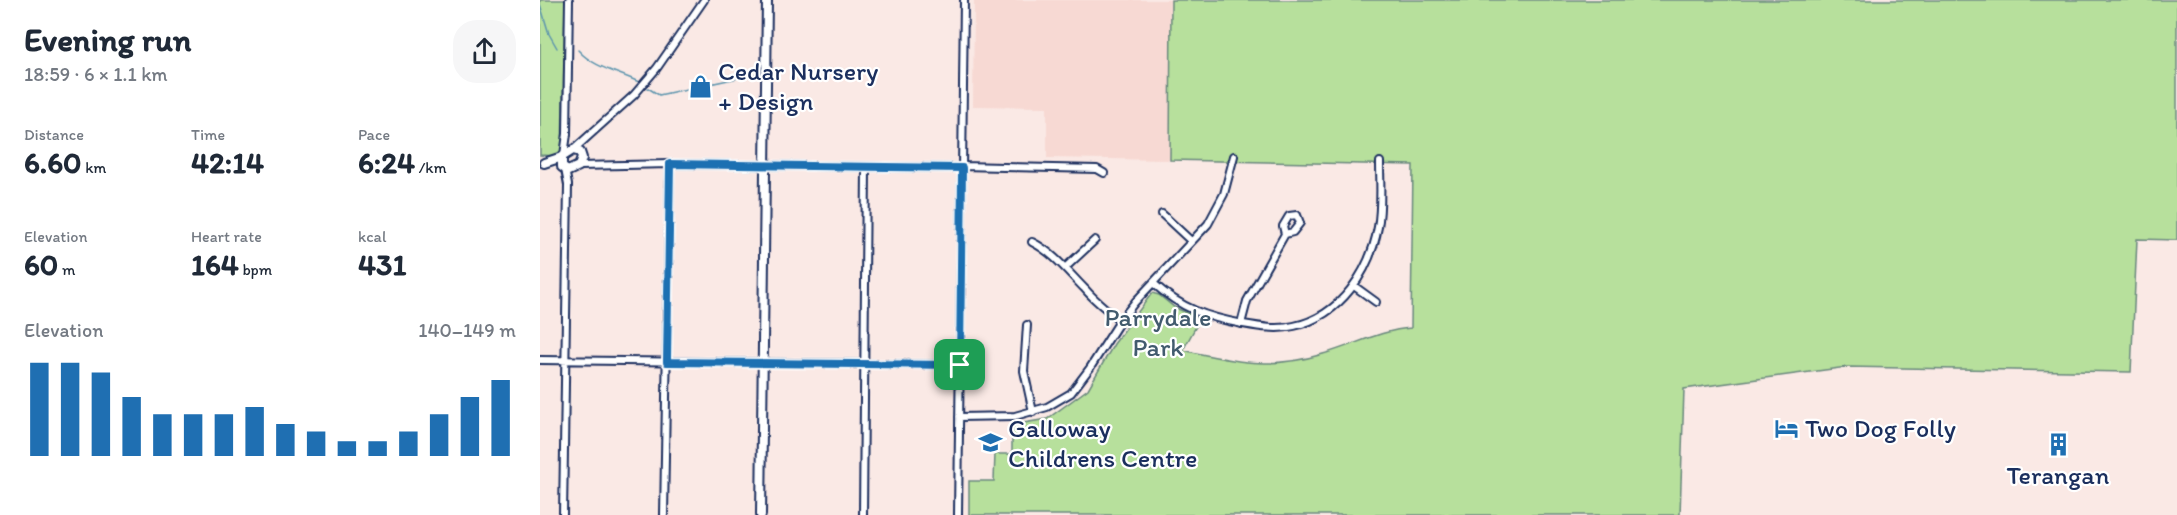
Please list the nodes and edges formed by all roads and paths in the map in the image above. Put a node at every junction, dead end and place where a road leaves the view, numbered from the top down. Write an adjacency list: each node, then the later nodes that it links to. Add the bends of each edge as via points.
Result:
1 (569, 0): 6 (street, via 567,134)
2 (704, 0): 6 (street, via 657,68)
3 (767, 0): 10 (street)
4 (964, 0): 12 (street)
5 (1234, 156): 18 (street, via 1217,209)
6 (571, 159): 8 (street); 9 (street, via 601,164); 27 (street)
7 (1380, 162): 21 (street, via 1378,225 1372,250)
8 (542, 163)
9 (670, 164): 10 (street); 28 (street)
10 (765, 166): 11 (street); 29 (street)
11 (866, 167): 12 (street); 30 (street)
12 (962, 167): 13 (street); 31 (street)
13 (1104, 172)
14 (1162, 214): 18 (street)
15 (1285, 234): 24 (street, via 1247,301)
16 (1095, 240): 19 (street)
17 (1032, 242): 19 (street)
18 (1191, 242): 20 (street)
19 (1066, 267): 23 (street)
20 (1153, 283): 23 (street); 24 (street, via 1179,304 1198,313)
21 (1354, 286): 22 (street); 24 (street, via 1328,310 1306,322 1282,328)
22 (1376, 302)
23 (1120, 321): 32 (street, via 1071,393)
24 (1241, 324)
25 (1027, 325): 32 (street, via 1024,371)
26 (540, 360): 27 (street)
27 (565, 361): 28 (street); 34 (street)
28 (667, 362): 29 (street); 35 (street)
29 (763, 363): 30 (street); 36 (street)
30 (864, 364): 31 (street); 37 (street)
31 (960, 365): 33 (street)
32 (1033, 412): 33 (street)
33 (959, 417): 38 (street)
34 (563, 515)
35 (664, 515)
36 (760, 515)
37 (863, 515)
38 (958, 515)

